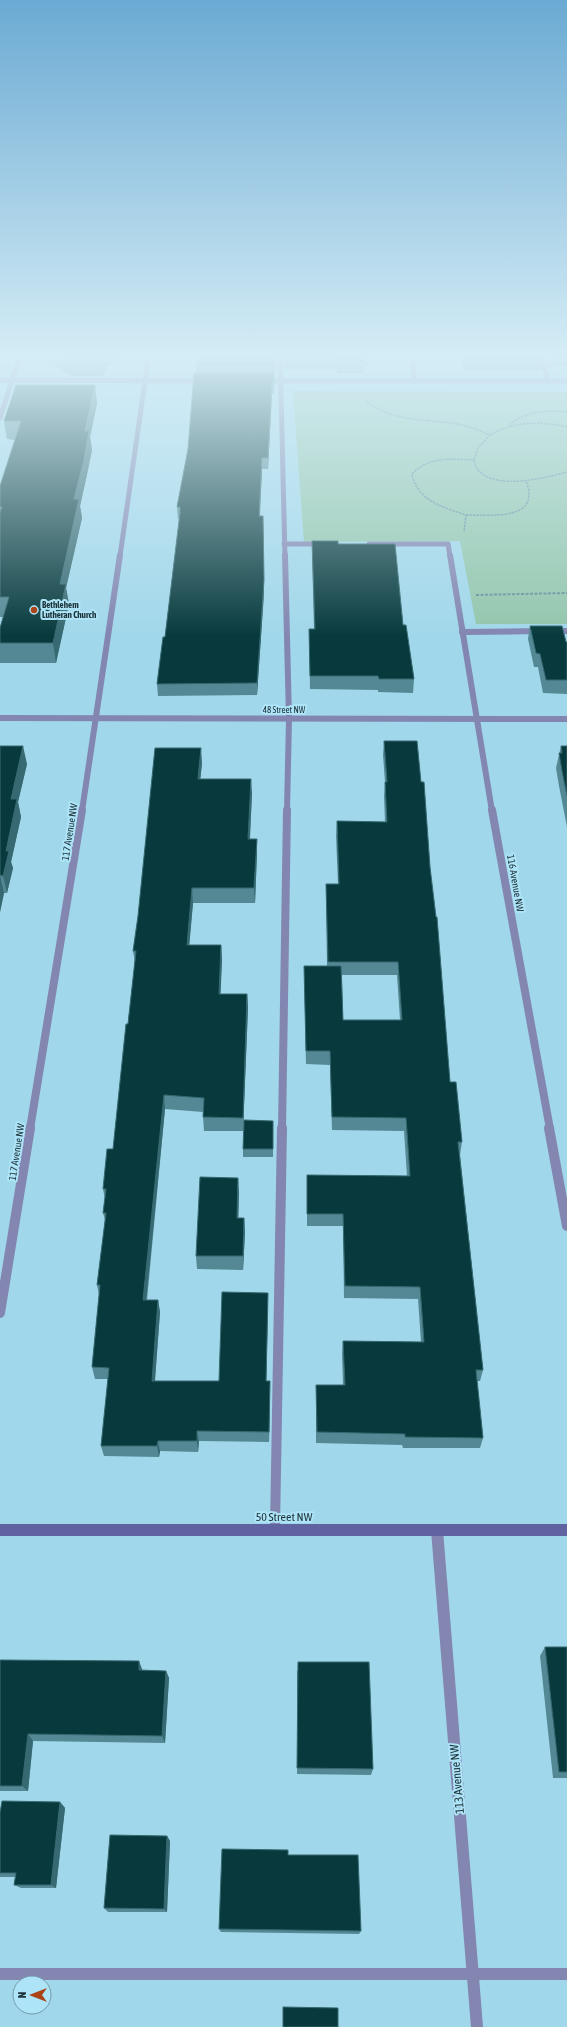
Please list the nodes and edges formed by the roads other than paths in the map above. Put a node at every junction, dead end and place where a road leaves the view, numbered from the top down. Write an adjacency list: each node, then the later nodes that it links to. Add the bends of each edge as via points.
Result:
1 (135, 448): 9 (street, 117 Avenue NW)
2 (282, 448): 3 (street)
3 (284, 544): 4 (street); 10 (street)
4 (331, 544)
5 (362, 544): 7 (street, 116 Avenue NW, via 448,544)
6 (567, 631): 7 (street)
7 (462, 632): 11 (street, 116 Avenue NW)
8 (0, 718): 9 (street, 48 Street NW)
9 (97, 718): 10 (street, 48 Street NW); 14 (street, 117 Avenue NW)
10 (289, 719): 11 (street, 48 Street NW); 16 (street)
11 (476, 719): 12 (street, 48 Street NW); 13 (street, 116 Avenue NW)
12 (567, 719)
13 (567, 1226)
14 (0, 1313)
15 (0, 1530): 16 (main road, 50 Street NW)
16 (275, 1530): 17 (main road, 50 Street NW)
17 (437, 1530): 18 (main road, 50 Street NW); 20 (street, 113 Avenue NW)
18 (567, 1530)
19 (0, 1974): 20 (street)
20 (474, 1974): 21 (street); 22 (street, 113 Avenue NW)
21 (567, 1974)
22 (478, 2027)

